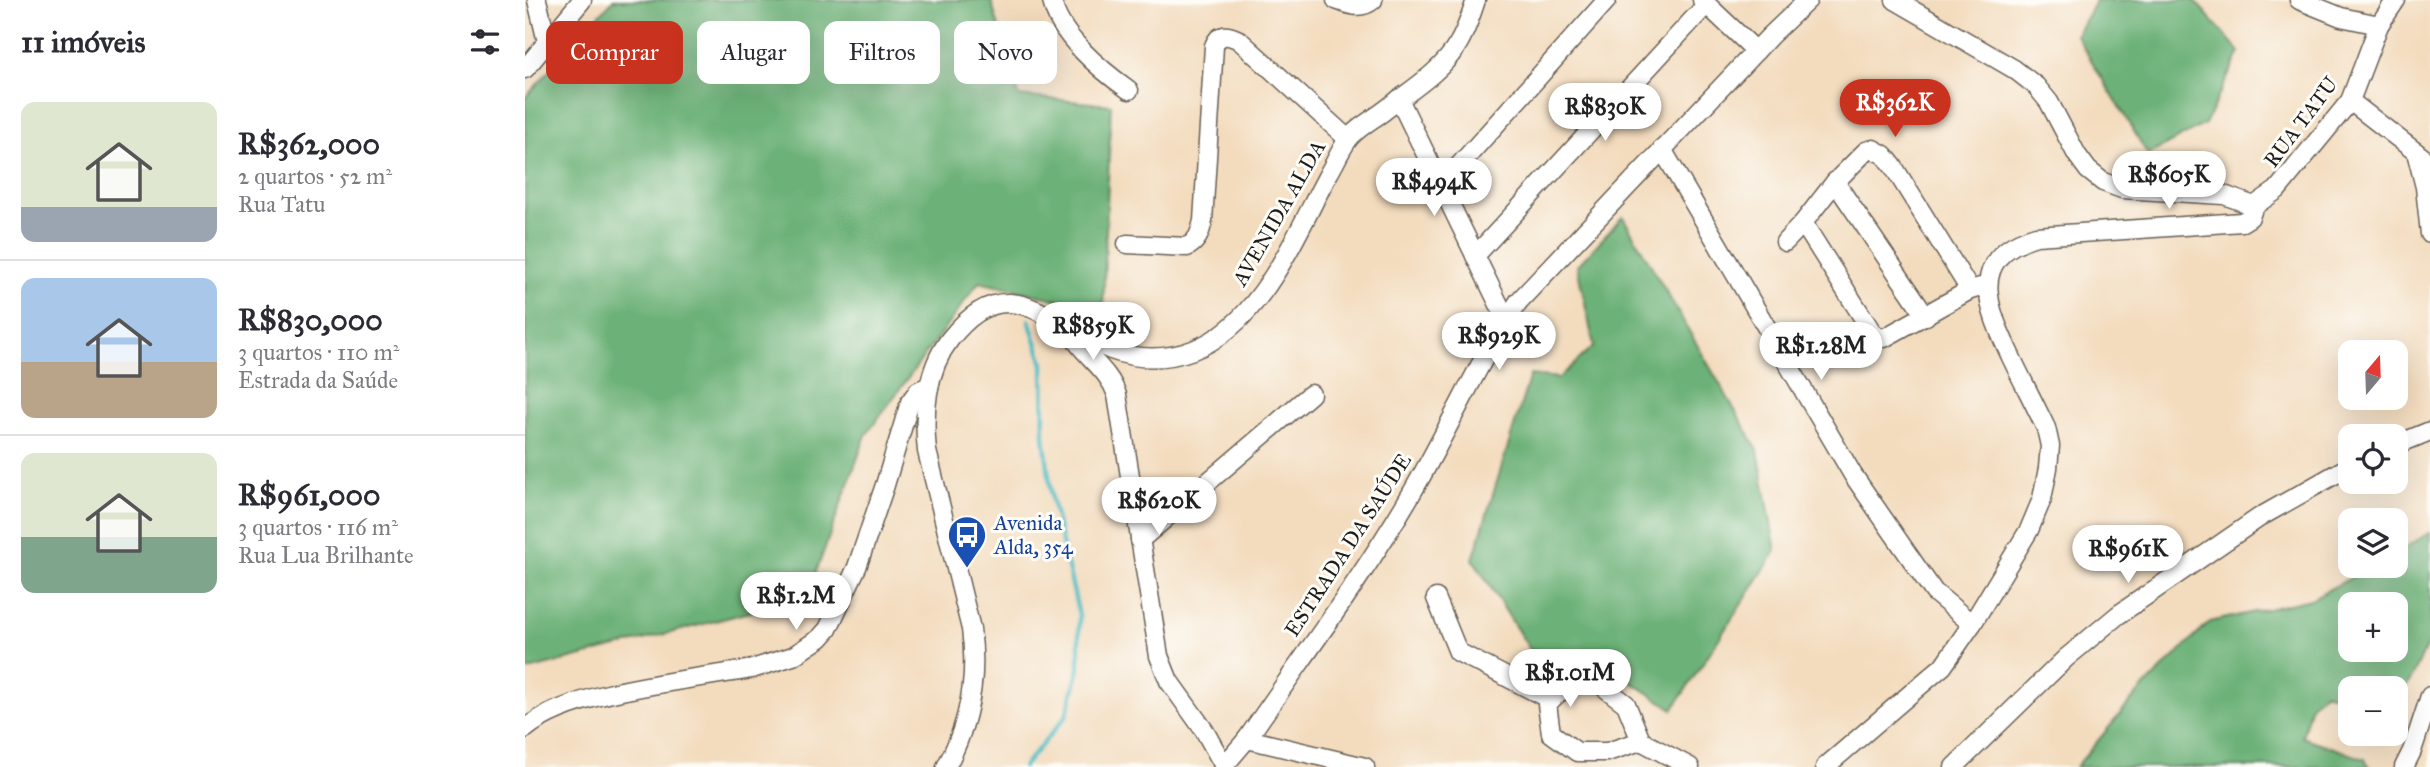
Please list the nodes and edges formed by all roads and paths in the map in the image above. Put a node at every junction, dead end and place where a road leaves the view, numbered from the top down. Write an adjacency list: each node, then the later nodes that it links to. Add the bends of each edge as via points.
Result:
1 (537, 0): 15 (street)
2 (582, 0): 13 (street)
3 (1052, 0): 19 (street, via 1065,30)
4 (1336, 0): 5 (street, via 1358,6)
5 (1373, 0)
6 (1476, 0): 20 (street, AVENIDA ALDA, via 1458,44 1444,63)
7 (1607, 0): 26 (street)
8 (1808, 0): 17 (street, ESTRADA DA SAÚDE)
9 (1895, 0): 27 (street, via 2036,86 2077,155 2103,182 2122,189 2224,195)
10 (2299, 0): 14 (street, via 2341,17)
11 (2396, 0): 14 (street, RUA TATU)
12 (1705, 2): 17 (street); 32 (street)
13 (564, 21)
14 (2379, 25): 21 (street, RUA TATU)
15 (546, 38)
16 (546, 43): 18 (street)
17 (1756, 51): 23 (street, ESTRADA DA SAÚDE)
18 (525, 68)
19 (1129, 90)
20 (1399, 99): 22 (street, AVENIDA ALDA); 26 (street)
21 (2350, 101): 24 (street); 27 (street, RUA TATU, via 2277,190)
22 (1348, 139): 31 (street, via 1239,40 1223,35 1214,46 1199,236 1187,247); 36 (street, AVENIDA ALDA, via 1274,275 1227,331 1196,349 1151,359 1111,350)
23 (1662, 149): 35 (street, ESTRADA DA SAÚDE, via 1526,292); 44 (street, via 1853,475 1934,592)
24 (2423, 158): 29 (street)
25 (1835, 181): 28 (street); 33 (street, via 1866,151 1884,155); 34 (street)
26 (1440, 187): 32 (street)
27 (2254, 206): 33 (street, RUA TATU, via 2242,222 2036,236 2016,242 2002,253)
28 (1803, 223): 30 (street); 34 (street, via 1874,335 1884,338)
29 (2430, 234)
30 (1784, 242)
31 (1127, 244)
32 (1475, 256): 35 (street)
33 (1979, 288): 34 (street); 44 (street, via 2046,428 2050,446 2042,499 2029,530)
34 (1926, 316)
35 (1506, 319): 48 (street, ESTRADA DA SAÚDE, via 1383,541)
36 (1067, 325): 37 (street, AVENIDA ALDA, via 1028,306 996,304 958,329 946,344); 42 (street, via 1113,382)
37 (929, 386): 47 (street, via 910,402 857,567 820,638 775,663 603,695 558,710); 51 (street, AVENIDA ALDA, via 927,451 974,652 969,704 960,740)
38 (1311, 394): 42 (street)
39 (2430, 431): 40 (street)
40 (2408, 440)
41 (2338, 473): 55 (street, via 2260,517 2118,615 2066,658)
42 (1140, 540): 50 (street, via 1159,656)
43 (1436, 597): 46 (street, via 1458,652)
44 (1972, 624): 54 (street, via 1943,666)
45 (2430, 696): 56 (street)
46 (1551, 700): 49 (street, via 1579,679 1592,678 1626,704); 49 (street, via 1547,704 1551,733 1577,752 1607,752)
47 (525, 729)
48 (1247, 739): 50 (street, ESTRADA DA SAÚDE); 52 (street)
49 (1641, 741): 53 (street)
50 (1224, 766)
51 (946, 767)
52 (1365, 767)
53 (1690, 767)
54 (1825, 767)
55 (1954, 767)
56 (2404, 767)

